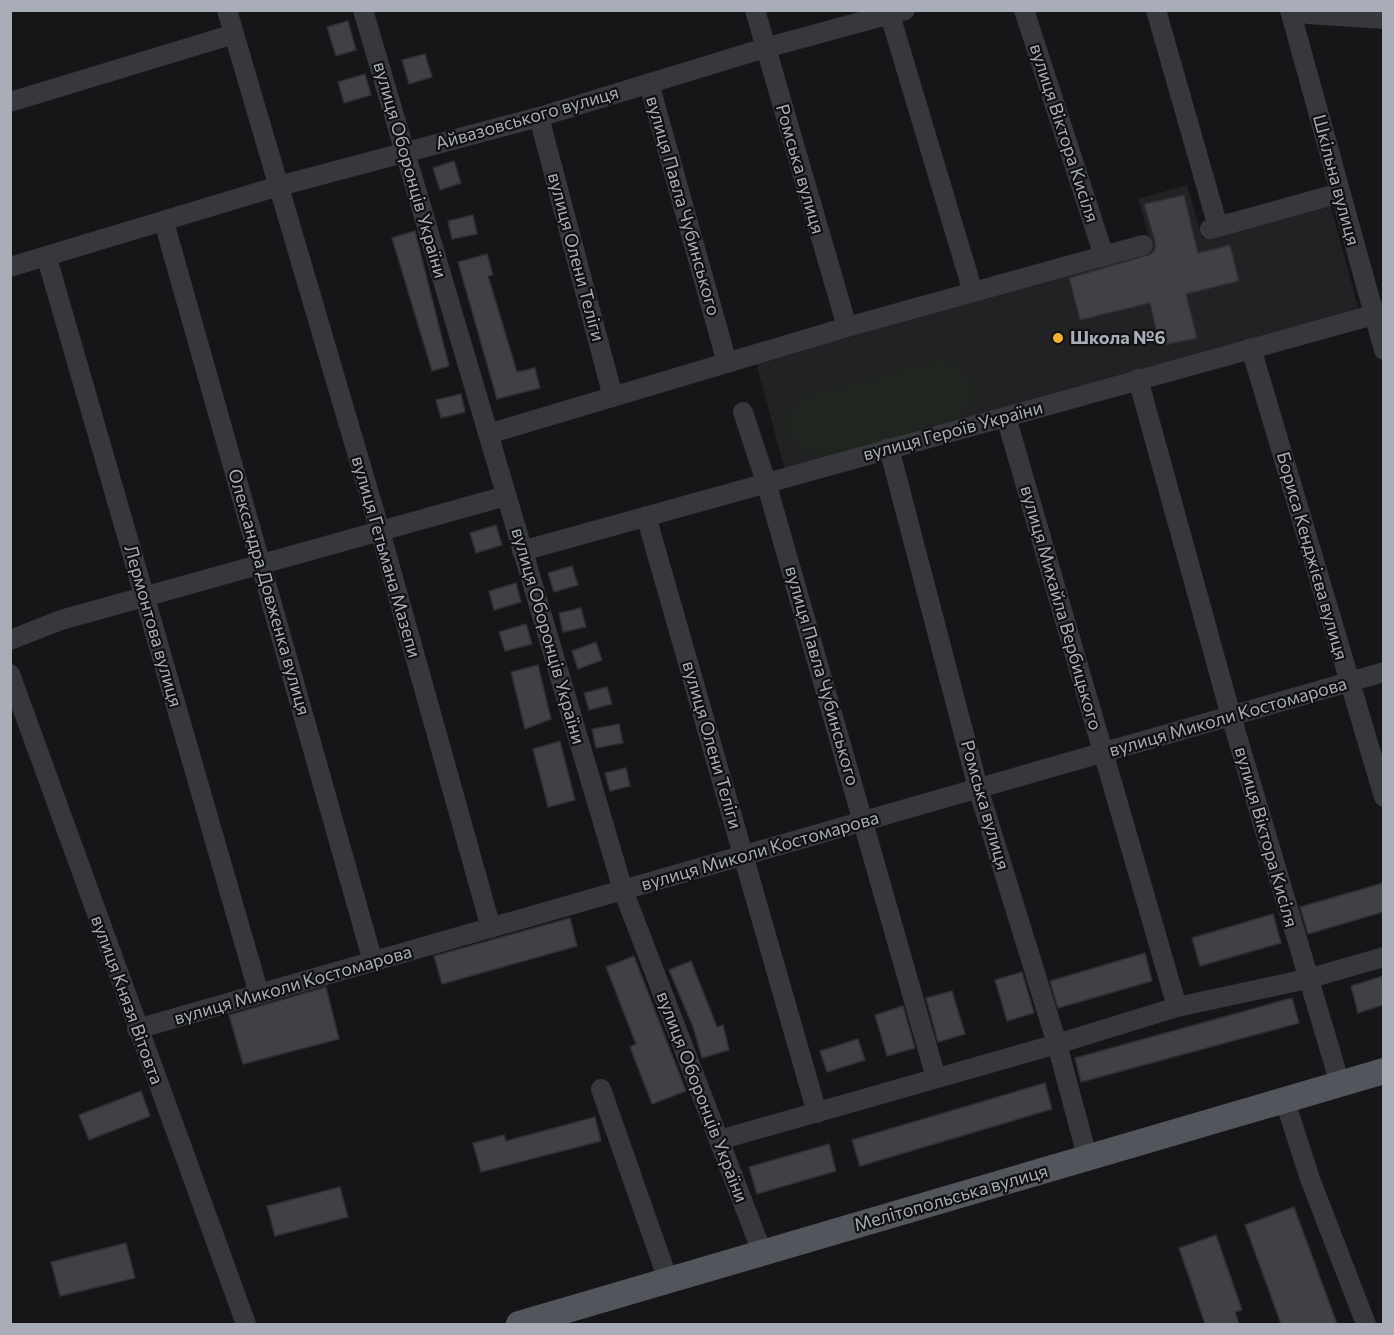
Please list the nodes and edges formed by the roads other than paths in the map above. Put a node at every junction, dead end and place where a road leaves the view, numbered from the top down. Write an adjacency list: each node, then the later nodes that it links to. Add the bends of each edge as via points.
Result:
1 (227, 10): 10 (street, вулиця Гетьмана Мазепи)
2 (363, 10): 15 (street, вулиця Оборонців України)
3 (754, 10): 11 (street, Ромська вулиця)
4 (1024, 10): 20 (street, вулиця Віктора Кисіля)
5 (1156, 10): 17 (street, via 1214,228)
6 (1290, 10): 17 (street, Шкільна вулиця)
7 (1296, 10): 9 (street)
8 (898, 13): 11 (street, Айвазовського вулиця); 23 (street)
9 (1383, 19)
10 (234, 34): 13 (street); 16 (street, вулиця Гетьмана Мазепи)
11 (765, 48): 12 (street, Айвазовського вулиця); 25 (street, Ромська вулиця)
12 (649, 83): 14 (street, Айвазовського вулиця); 28 (street, вулиця Павла Чубинського)
13 (10, 102)
14 (539, 117): 15 (street, Айвазовського вулиця); 30 (street, вулиця Олени Теліги)
15 (405, 153): 16 (street, Айвазовського вулиця); 33 (street, вулиця Оборонців України)
16 (279, 186): 18 (street, Айвазовського вулиця); 38 (street, вулиця Гетьмана Мазепи)
17 (1340, 193): 24 (street, Шкільна вулиця)
18 (164, 222): 21 (street, Айвазовського вулиця); 40 (street, Олександра Довженка вулиця)
19 (1143, 245): 20 (street)
20 (1104, 256): 23 (street)
21 (47, 258): 22 (street, Айвазовського вулиця); 41 (street, Лермонтова вулиця)
22 (10, 267)
23 (973, 292): 25 (street)
24 (1378, 314): 26 (street, вулиця Героїв України); 27 (street, Шкільна вулиця)
25 (847, 327): 28 (street)
26 (1251, 348): 29 (street, вулиця Героїв України); 45 (street, Бориса Кенджієва вулиця)
27 (1383, 350)
28 (727, 363): 30 (street)
29 (1138, 380): 32 (street, вулиця Героїв України); 46 (street, вулиця Віктора Кисіля)
30 (613, 397): 33 (street)
31 (743, 412): 35 (street, вулиця Павла Чубинського)
32 (1006, 417): 34 (street, вулиця Героїв України); 47 (street, вулиця Михайла Вербицького)
33 (488, 434): 36 (street, вулиця Оборонців України)
34 (889, 448): 35 (street, вулиця Героїв України); 48 (street, Ромська вулиця)
35 (766, 482): 37 (street, вулиця Героїв України); 50 (street, вулиця Павла Чубинського)
36 (506, 496): 38 (street); 39 (street, вулиця Оборонців України)
37 (646, 516): 39 (street, вулиця Героїв України); 51 (street, вулиця Олени Теліги)
38 (380, 531): 40 (street); 53 (street, вулиця Гетьмана Мазепи)
39 (522, 551): 52 (street, вулиця Оборонців України)
40 (261, 564): 41 (street); 55 (street, Олександра Довженка вулиця)
41 (145, 597): 42 (street); 57 (street, Лермонтова вулиця)
42 (12, 634)
43 (1383, 672): 45 (street, вулиця Миколи Костомарова)
44 (10, 674): 59 (street, вулиця Князя Вітовта)
45 (1349, 682): 46 (street, вулиця Миколи Костомарова); 49 (street, Бориса Кенджієва вулиця)
46 (1231, 716): 47 (street, вулиця Миколи Костомарова); 56 (street, вулиця Віктора Кисіля)
47 (1103, 753): 48 (street, вулиця Миколи Костомарова); 58 (street, вулиця Михайла Вербицького)
48 (978, 788): 50 (street, вулиця Миколи Костомарова); 60 (street, Ромська вулиця)
49 (1383, 797)
50 (863, 821): 51 (street, вулиця Миколи Костомарова); 62 (street, вулиця Павла Чубинського)
51 (743, 856): 52 (street, вулиця Миколи Костомарова); 66 (street, вулиця Олени Теліги)
52 (623, 890): 53 (street, вулиця Миколи Костомарова); 67 (street, вулиця Оборонців України)
53 (491, 928): 55 (street, вулиця Миколи Костомарова)
54 (1383, 957): 56 (street)
55 (373, 962): 57 (street, вулиця Миколи Костомарова)
56 (1307, 979): 58 (street); 63 (street, вулиця Віктора Кисіля)
57 (259, 994): 59 (street, вулиця Миколи Костомарова)
58 (1177, 1006): 60 (street)
59 (137, 1029): 72 (street, вулиця Князя Вітовта)
60 (1057, 1044): 62 (street); 68 (street, Ромська вулиця)
61 (1383, 1071): 63 (main road, Мелітопольська вулиця)
62 (936, 1078): 66 (street)
63 (1340, 1084): 65 (main road, Мелітопольська вулиця)
64 (601, 1089): 70 (street)
65 (1285, 1101): 68 (main road, Мелітопольська вулиця); 73 (street, via 1310,1179)
66 (817, 1113): 67 (street)
67 (719, 1140): 69 (street, вулиця Оборонців України)
68 (1088, 1160): 69 (main road, Мелітопольська вулиця)
69 (762, 1252): 70 (main road, Мелітопольська вулиця)
70 (668, 1280): 71 (main road, Мелітопольська вулиця)
71 (534, 1322)
72 (246, 1324)
73 (1366, 1324)

